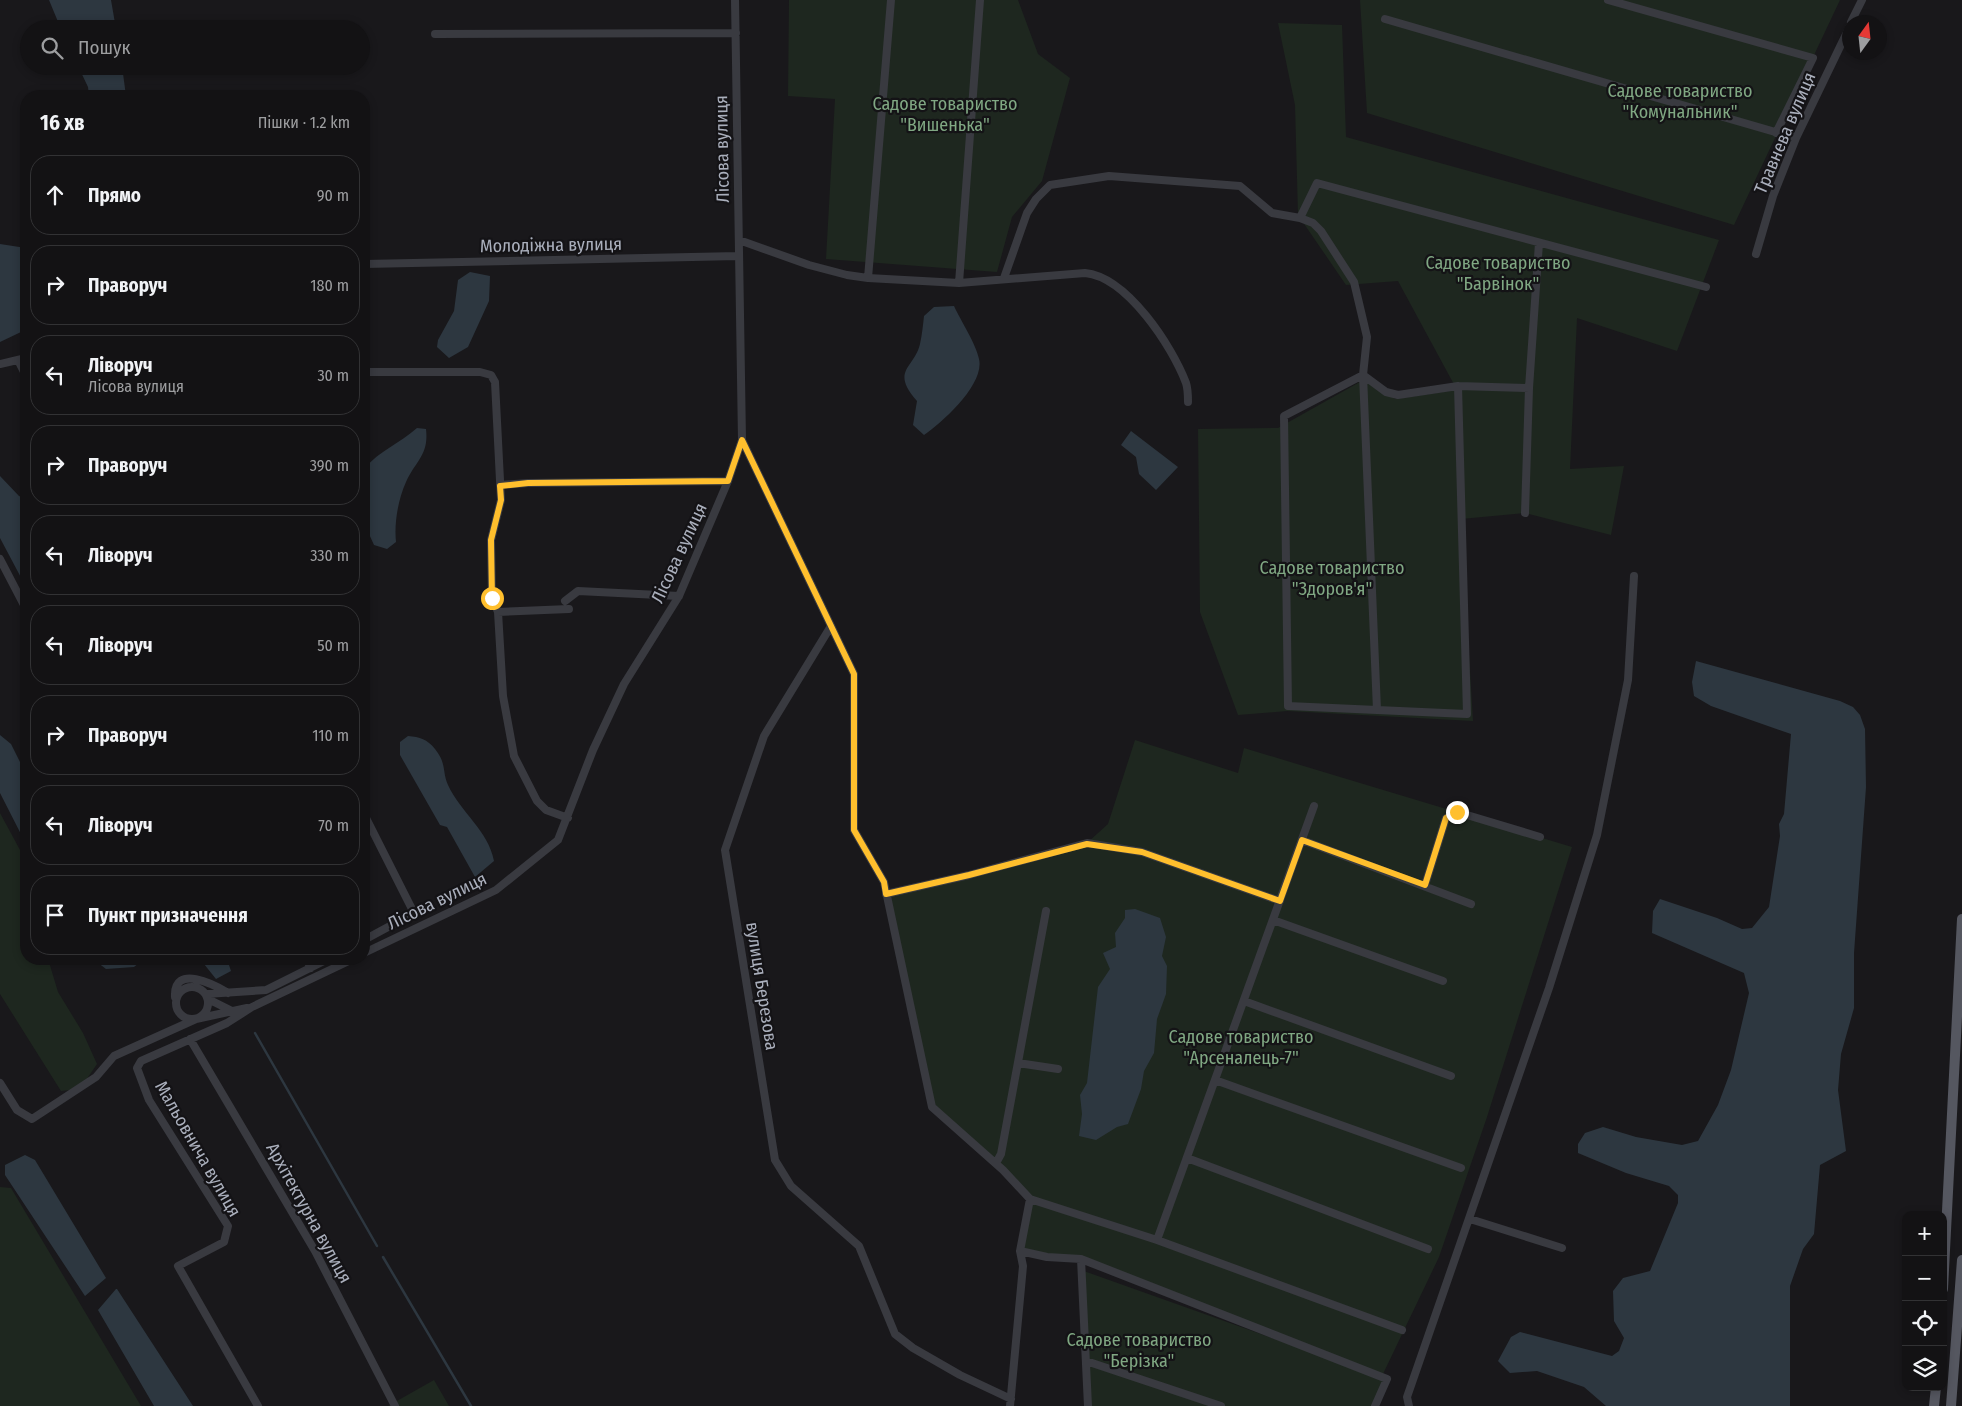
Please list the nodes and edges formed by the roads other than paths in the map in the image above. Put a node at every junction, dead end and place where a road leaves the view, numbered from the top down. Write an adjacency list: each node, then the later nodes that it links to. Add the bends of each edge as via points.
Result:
1 (736, 0): 8 (street, Лісова вулиця)
2 (890, 0): 19 (street)
3 (980, 0): 21 (street)
4 (1608, 0): 11 (street, via 1813,58)
5 (1862, 0): 6 (street, Травнева вулиця)
6 (1854, 15)
7 (1385, 20): 11 (street)
8 (736, 33): 9 (street); 14 (street, Лісова вулиця)
9 (435, 34)
10 (1842, 41): 12 (street, Травнева вулиця)
11 (1776, 133): 12 (street)
12 (1796, 138): 16 (street, Травнева вулиця, via 1773,196)
13 (1300, 218): 15 (street, via 1317,183); 20 (street, via 1272,213 1240,186 1109,176 1050,185 1027,214); 26 (street, via 1313,223 1321,231 1354,282 1367,337)
14 (738, 240): 17 (street, Лісова вулиця); 19 (street, via 809,265)
15 (1539, 243): 22 (street); 28 (street)
16 (1756, 254)
17 (738, 256): 18 (street, Молодіжна вулиця); 30 (street, Лісова вулиця)
18 (370, 264)
19 (868, 278): 21 (street)
20 (1004, 278): 21 (street); 29 (street, via 1085,273 1097,274 1107,280 1141,310 1164,341 1186,384)
21 (960, 283)
22 (1706, 287)
23 (20, 359): 24 (street)
24 (0, 364)
25 (370, 372): 32 (street, via 480,372 491,375 495,382)
26 (1363, 375): 27 (street, via 1386,392 1398,395); 42 (street); 42 (street, via 1284,416 1288,706)
27 (1458, 386): 28 (street); 42 (street, via 1467,714)
28 (1529, 388): 33 (street)
29 (1188, 402)
30 (742, 440): 31 (street, Лісова вулиця); 41 (street)
31 (728, 481): 32 (street); 36 (street, Лісова вулиця)
32 (500, 486): 40 (street, via 501,500 491,540 492,598)
33 (1525, 513)
34 (0, 559): 37 (street)
35 (1634, 576): 79 (street, via 1628,680 1597,835)
36 (679, 596): 38 (street, via 578,591); 44 (street, Лісова вулиця, via 624,684 592,750)
37 (20, 597)
38 (565, 601)
39 (570, 609): 40 (street)
40 (498, 612): 44 (street, via 503,696 514,756 537,802 546,810)
41 (831, 626): 49 (street, via 854,674 854,830 884,882); 90 (street, вулиця Березова, via 764,736 725,850 775,1160 791,1186 859,1246 895,1334 913,1348)
42 (1377, 710)
43 (1314, 806): 47 (street)
44 (568, 818): 56 (street, Лісова вулиця, via 558,840 496,890)
45 (370, 826): 55 (street, via 414,913)
46 (1540, 837): 48 (street, via 1457,812 1446,818)
47 (1302, 840): 48 (street); 50 (street)
48 (1425, 885): 51 (street)
49 (886, 894): 50 (street, via 1087,844 1142,852); 76 (street, via 932,1108)
50 (1280, 901): 53 (street)
51 (1471, 904)
52 (1046, 911): 70 (street)
53 (1273, 920): 61 (street); 65 (street)
54 (1962, 920): 84 (main road)
55 (370, 937)
56 (370, 950)
57 (309, 965): 60 (street)
58 (317, 965): 60 (street)
59 (340, 965): 66 (street)
60 (311, 968): 62 (street, via 266,990)
61 (1443, 981)
62 (228, 993): 63 (street); 64 (street, via 209,981 195,978 178,984)
63 (207, 996): 64 (street, via 197,987 191,987 181,991); 67 (street); 68 (street, via 205,1014)
64 (176, 1001): 68 (street, via 181,1015)
65 (1244, 1001): 72 (street); 73 (street)
66 (252, 1006): 67 (street); 69 (street)
67 (232, 1011): 68 (street)
68 (196, 1019): 74 (street, via 114,1056 96,1077 32,1119 17,1110)
69 (190, 1039): 91 (street, Мальовнича вулиця, via 141,1060 137,1068 150,1100 228,1226 224,1242 178,1266); 92 (street, Архітектурна вулиця, via 315,1251)
70 (1018, 1063): 71 (street); 76 (street)
71 (1058, 1069)
72 (1451, 1076)
73 (1215, 1080): 75 (street); 77 (street)
74 (0, 1083)
75 (1186, 1158): 80 (street); 82 (street)
76 (996, 1163): 78 (street)
77 (1461, 1168)
78 (1030, 1199): 80 (street); 83 (street)
79 (1470, 1219): 81 (street); 96 (street, via 1407,1397)
80 (1157, 1240): 87 (street)
81 (1562, 1248)
82 (1428, 1249)
83 (1020, 1251): 85 (street); 90 (street, via 1023,1266)
84 (1945, 1256)
85 (1081, 1259): 88 (street); 95 (street, via 1387,1379)
86 (1962, 1260): 98 (main road)
87 (1402, 1330)
88 (1086, 1360): 93 (street); 94 (street)
89 (1936, 1391): 97 (main road)
90 (1010, 1402)
91 (258, 1406)
92 (395, 1406)
93 (1088, 1406)
94 (1220, 1406)
95 (1375, 1406)
96 (1409, 1406)
97 (1934, 1406)
98 (1951, 1406)

